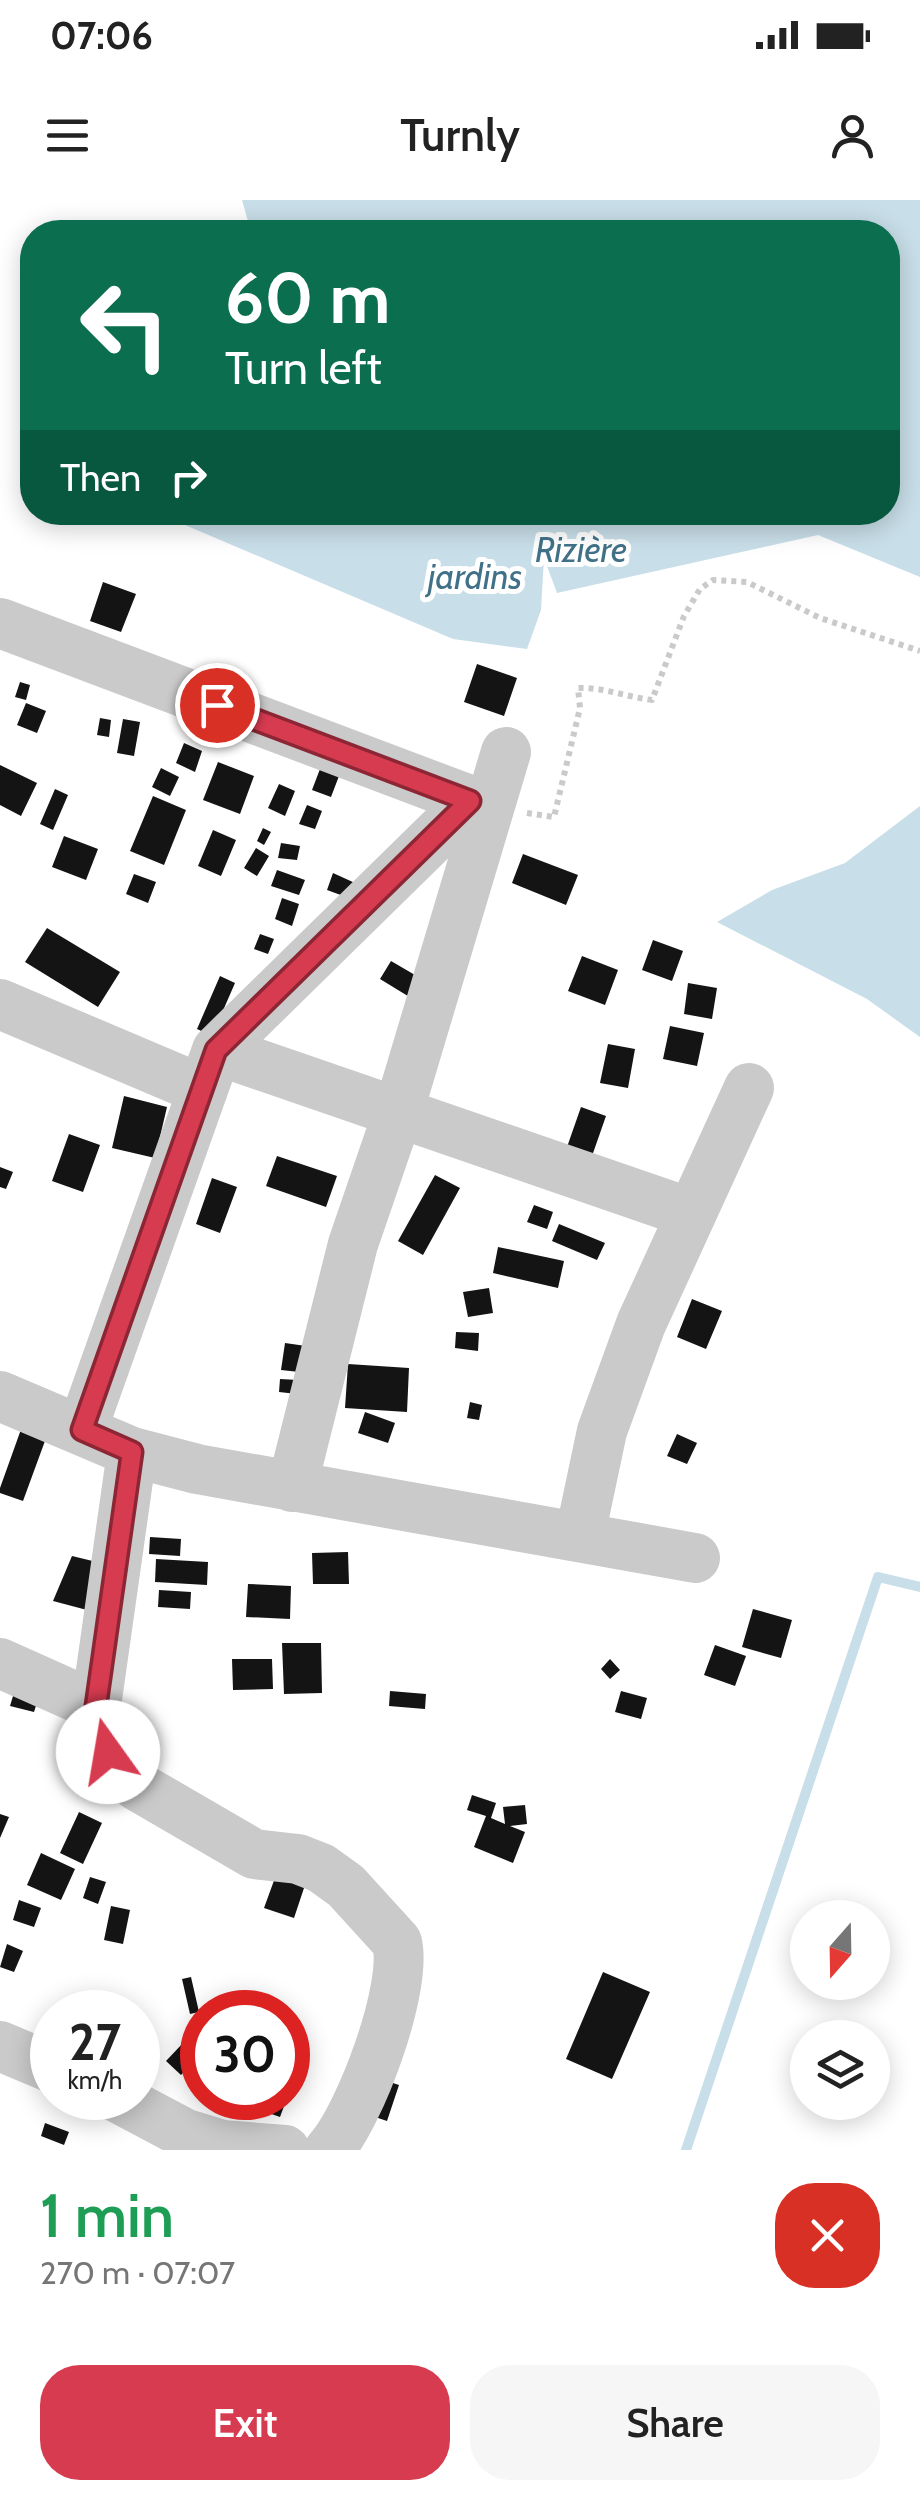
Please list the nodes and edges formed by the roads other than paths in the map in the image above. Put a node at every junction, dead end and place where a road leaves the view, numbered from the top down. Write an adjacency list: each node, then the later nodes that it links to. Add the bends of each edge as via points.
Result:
1 (0, 623): 3 (street)
2 (506, 752): 3 (street)
3 (479, 804): 5 (street); 7 (street)
4 (0, 1004): 5 (street)
5 (210, 1070): 7 (street); 10 (street)
6 (749, 1088): 8 (street)
7 (398, 1112): 8 (street); 12 (street, via 339,1294)
8 (690, 1213): 13 (street, via 602,1431)
9 (0, 1396): 10 (street)
10 (82, 1430): 11 (street)
11 (132, 1452): 12 (street); 16 (street)
12 (292, 1487): 13 (street)
13 (580, 1535): 14 (street)
14 (695, 1558)
15 (0, 1664): 16 (street)
16 (96, 1706): 21 (street, via 108,1752 137,1786 254,1854 321,1868 398,1942 398,1995 370,2071)
17 (0, 2046): 18 (street)
18 (30, 2059)
19 (160, 2120): 20 (street, via 222,2146)
20 (285, 2150)
21 (329, 2150)

